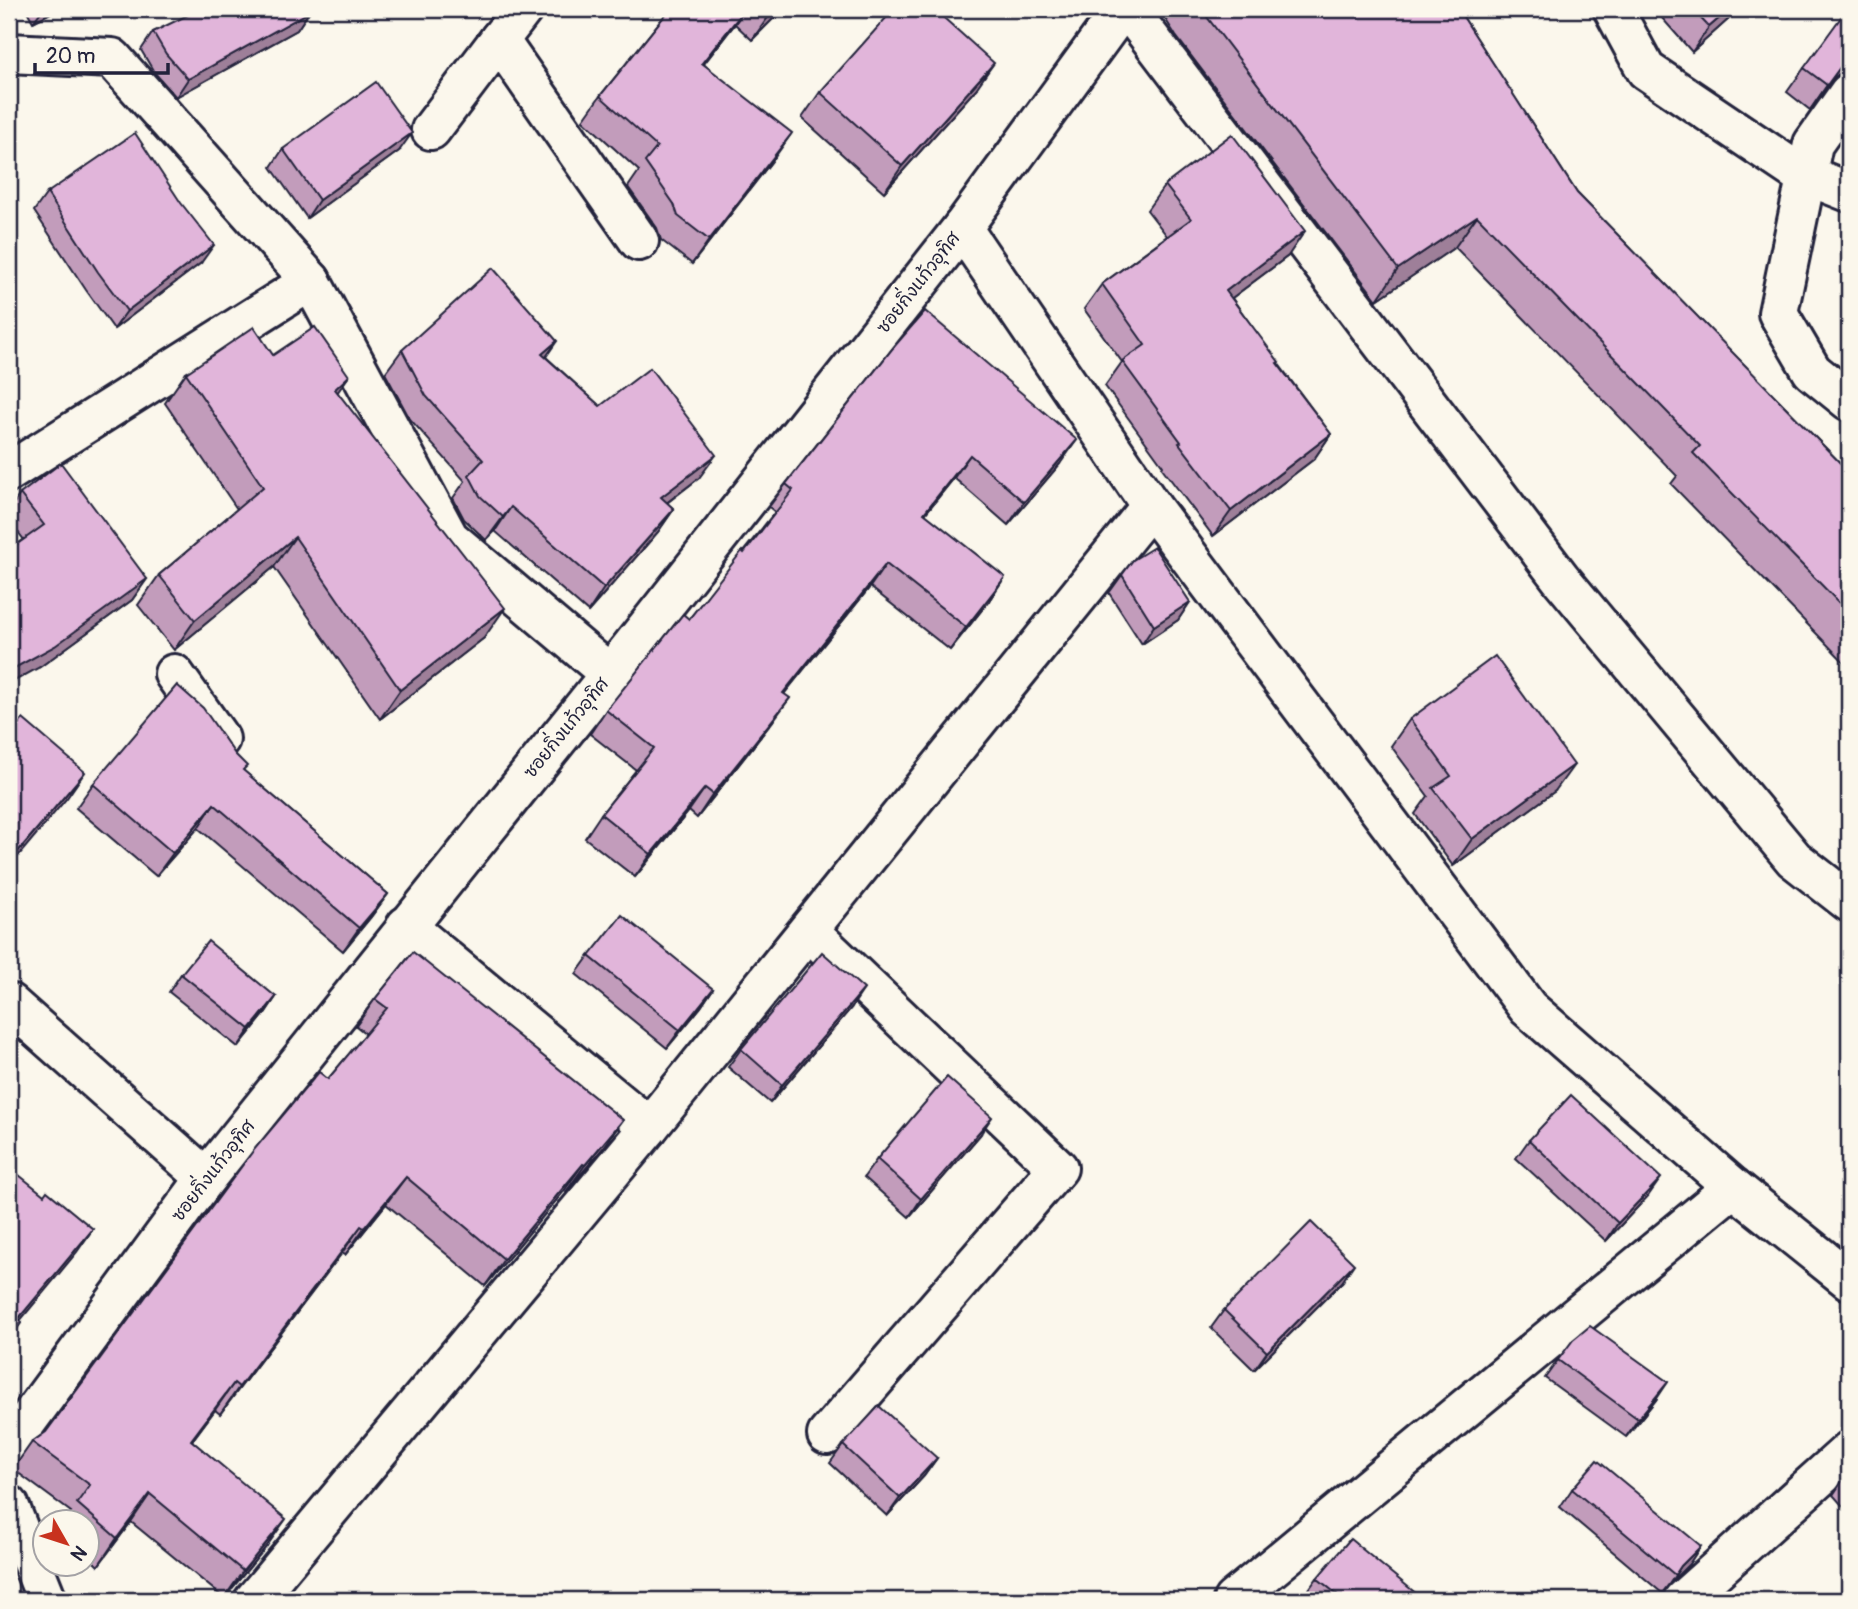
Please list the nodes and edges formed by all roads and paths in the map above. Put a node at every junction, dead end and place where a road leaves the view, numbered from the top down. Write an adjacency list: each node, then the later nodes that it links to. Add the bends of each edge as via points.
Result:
1 (523, 9): 5 (street)
2 (1122, 9): 11 (street, ซอยกิ่งแก้วอุทิศ)
3 (1128, 9): 20 (street, via 1561,579 1794,859)
4 (1613, 9): 9 (street, via 1646,70)
5 (499, 40): 8 (street); 12 (street)
6 (9, 52): 13 (street, via 112,58)
7 (1849, 93): 9 (street, via 1813,144)
8 (431, 130)
9 (1807, 175): 10 (street); 14 (street, via 1778,313 1812,371)
10 (1849, 192)
11 (962, 228): 16 (street); 18 (street, ซอยกิ่งแก้วอุทิศ)
12 (639, 242)
13 (312, 281): 15 (street); 18 (street, via 449,538)
14 (1849, 401)
15 (9, 472)
16 (1151, 506): 22 (street); 26 (street, via 1528,1008)
17 (174, 674): 19 (street)
18 (610, 674): 21 (street, ซอยกิ่งแก้วอุทิศ)
19 (237, 765)
20 (1849, 902)
21 (402, 918): 24 (street); 25 (street, ซอยกิ่งแก้วอุทิศ)
22 (809, 930): 24 (street); 28 (street, via 1058,1168)
23 (9, 1003): 25 (street)
24 (649, 1127): 33 (street)
25 (206, 1178): 29 (street, ซอยกิ่งแก้วอุทิศ)
26 (1733, 1187): 27 (street); 34 (street)
27 (1849, 1280)
28 (828, 1435)
29 (9, 1446)
30 (1849, 1451): 35 (street)
31 (9, 1505): 32 (street)
32 (47, 1600)
33 (254, 1600)
34 (1233, 1600)
35 (1683, 1600)

